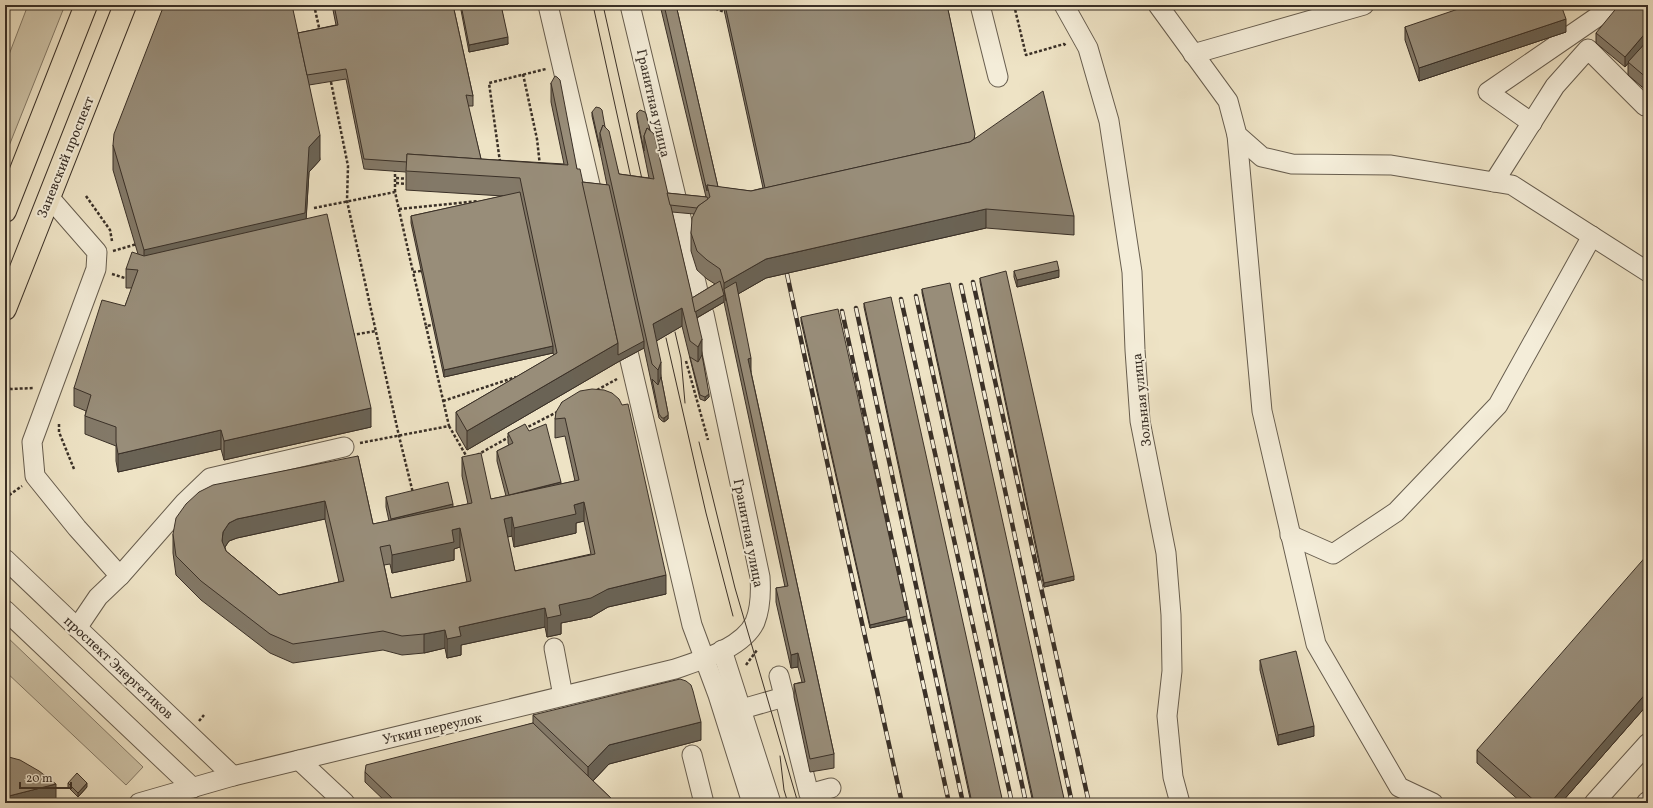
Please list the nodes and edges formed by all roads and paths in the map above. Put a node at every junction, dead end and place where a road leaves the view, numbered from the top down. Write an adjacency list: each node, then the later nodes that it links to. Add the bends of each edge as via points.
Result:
1 (86, 5): 41 (main road)
2 (125, 5): 36 (main road, Заневский проспект)
3 (314, 5): 15 (path)
4 (548, 5): 34 (street)
5 (630, 5): 77 (street, Гранитная улица, via 702,307 760,576 759,609 755,622 740,640)
6 (706, 5): 13 (path)
7 (980, 5): 21 (street)
8 (1014, 5): 16 (path, via 1026,55 1064,44)
9 (1064, 5): 96 (street, Зольная улица, via 1088,48 1109,121 1132,272 1140,421 1166,553 1172,671 1167,716 1173,776)
10 (1158, 5): 18 (street)
11 (1364, 5): 18 (street)
12 (1609, 5): 14 (street, via 1603,13)
13 (732, 15)
14 (1576, 32): 17 (street); 24 (street, via 1488,92)
15 (321, 38)
16 (1068, 49)
17 (1588, 49): 23 (street); 24 (street, via 1555,86)
18 (1193, 54): 25 (street, via 1228,101)
19 (548, 69): 20 (path)
20 (523, 74): 26 (path, via 489,83); 27 (path, via 537,139)
21 (998, 77)
22 (330, 82): 37 (path, via 348,166)
23 (1645, 106)
24 (1532, 123): 31 (street)
25 (1237, 135): 31 (street, via 1262,157 1292,164 1391,165); 71 (street, via 1262,411)
26 (500, 164)
27 (540, 168)
28 (396, 171): 29 (path)
29 (396, 178): 30 (path); 32 (path)
30 (414, 179)
31 (1494, 182): 42 (street, via 1512,185)
32 (396, 183): 33 (path); 35 (path)
33 (413, 184)
34 (591, 189)
35 (396, 192): 37 (path); 40 (path)
36 (49, 197): 50 (main road, Заневский проспект); 73 (street, via 97,252 96,269 32,442 35,476)
37 (347, 201): 39 (path); 53 (path)
38 (483, 201): 40 (path)
39 (314, 208)
40 (399, 209): 46 (path)
41 (5, 211)
42 (1592, 236): 47 (street); 71 (street, via 1498,405 1396,512 1333,554)
43 (144, 242): 44 (path)
44 (113, 251)
45 (421, 271): 46 (path)
46 (413, 272): 52 (path)
47 (1648, 272)
48 (108, 273): 49 (path)
49 (129, 279)
50 (5, 309)
51 (433, 325): 52 (path)
52 (426, 326): 60 (path)
53 (376, 331): 54 (path); 66 (path)
54 (350, 336)
55 (629, 356): 78 (street, via 692,624)
56 (686, 361): 67 (path)
57 (518, 376): 60 (path)
58 (621, 377): 59 (path)
59 (593, 392)
60 (443, 401): 63 (path)
61 (565, 407): 64 (path)
62 (58, 419): 69 (path, via 59,432)
63 (448, 426): 65 (path, via 458,438 468,460); 66 (path)
64 (524, 430)
65 (517, 433)
66 (399, 436): 68 (path); 70 (path)
67 (708, 440)
68 (344, 447): 73 (street, via 210,478 185,502)
69 (74, 469)
70 (414, 495)
71 (1290, 535): 97 (street, via 1316,644 1399,787)
72 (5, 560): 75 (street, проспект Энергетиков)
73 (120, 576): 75 (street, via 98,596)
74 (5, 610): 90 (street)
75 (77, 628): 88 (street, проспект Энергетиков)
76 (554, 648): 80 (street)
77 (722, 650): 78 (street, Уткин переулок); 82 (street)
78 (705, 659): 80 (street, Уткин переулок, via 675,669); 94 (street)
79 (779, 676): 81 (street)
80 (564, 696): 87 (street, Уткин переулок)
81 (784, 696): 82 (street); 89 (street, via 809,794)
82 (742, 709): 95 (street)
83 (204, 715): 84 (path)
84 (198, 721)
85 (1648, 743): 98 (street)
86 (692, 755): 93 (street)
87 (299, 760): 88 (street, Уткин переулок); 92 (street)
88 (233, 776): 90 (street, Уткин переулок)
89 (831, 788)
90 (197, 792): 91 (street, Уткин переулок)
91 (150, 802)
92 (345, 803)
93 (704, 803)
94 (752, 803)
95 (771, 803)
96 (1180, 803)
97 (1433, 803)
98 (1594, 803)

